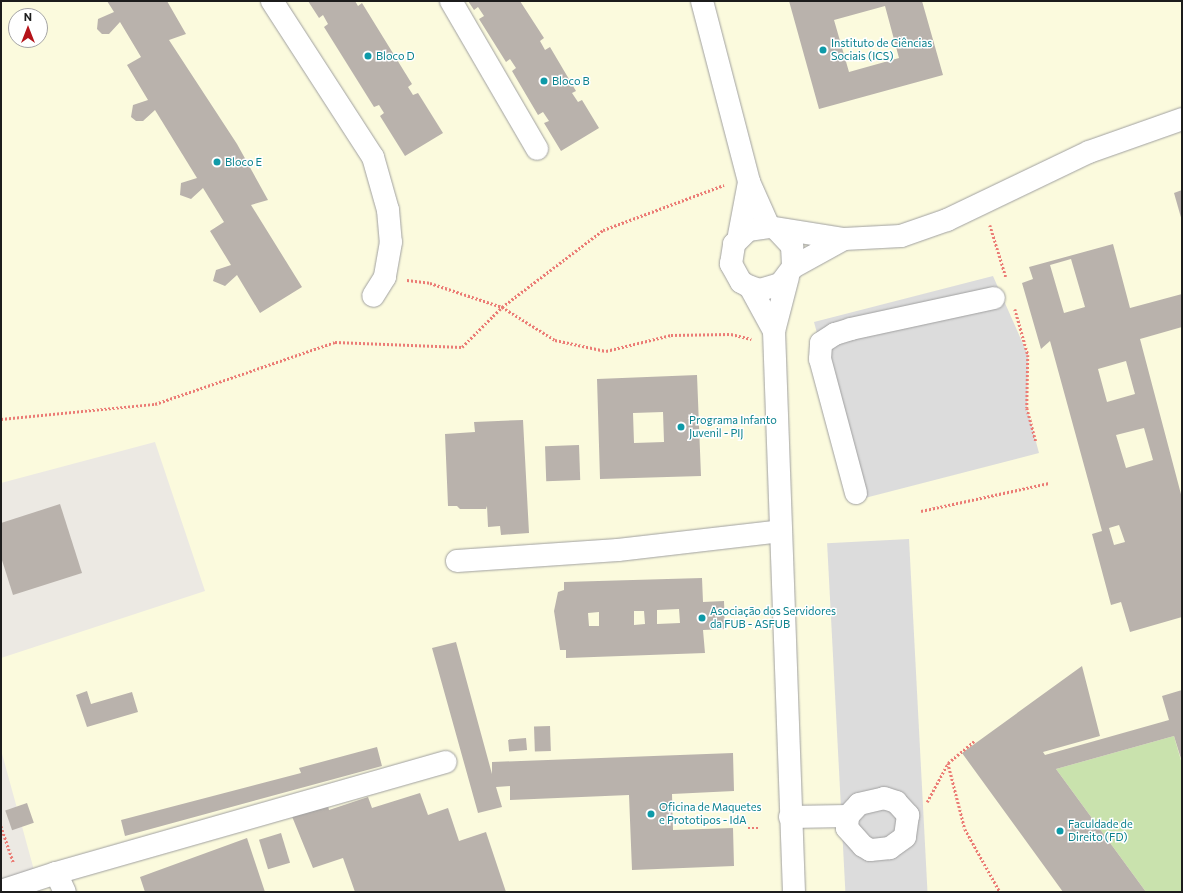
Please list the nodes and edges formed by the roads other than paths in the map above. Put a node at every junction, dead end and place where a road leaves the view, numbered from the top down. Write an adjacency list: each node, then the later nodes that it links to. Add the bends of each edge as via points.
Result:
1 (272, 1): 13 (street, via 373,157 388,210 391,242 385,276)
2 (451, 1): 5 (street)
3 (702, 1): 6 (street)
4 (1182, 119): 9 (street, via 1089,152 947,220 901,236)
5 (537, 150)
6 (748, 179): 7 (street); 8 (street)
7 (773, 229): 8 (street, via 758,226); 9 (street); 10 (street, via 792,246)
8 (740, 235): 11 (street, via 732,249 731,264 741,282)
9 (844, 239): 10 (street)
10 (790, 272): 11 (street, via 770,289); 14 (street)
11 (750, 287): 14 (street)
12 (1005, 295): 15 (street, via 851,329 835,334 821,343 820,360)
13 (374, 296)
14 (774, 338): 16 (street)
15 (856, 493)
16 (781, 531): 17 (street, via 618,550); 20 (street)
17 (456, 562)
18 (446, 762): 21 (street)
19 (848, 822): 20 (street)
20 (790, 824): 23 (street)
21 (61, 883): 22 (street)
22 (11, 888)
23 (794, 892)

